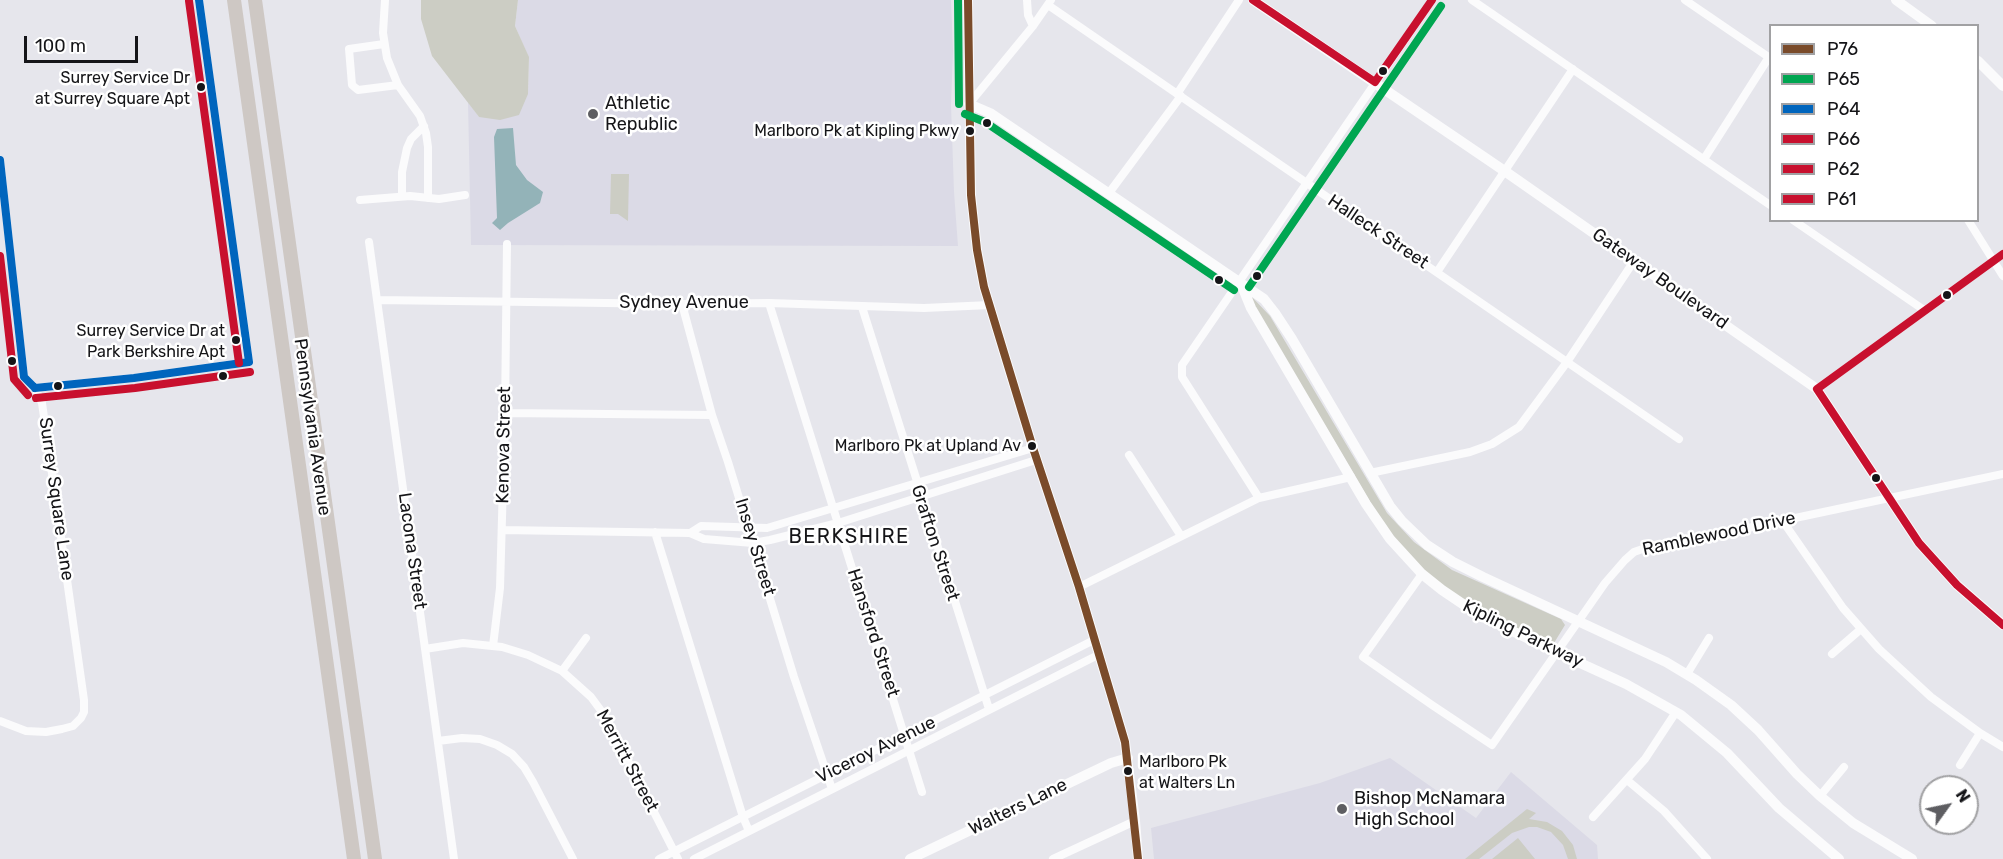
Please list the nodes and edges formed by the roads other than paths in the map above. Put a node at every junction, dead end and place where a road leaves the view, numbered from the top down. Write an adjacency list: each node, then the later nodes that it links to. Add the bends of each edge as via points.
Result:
1 (199, 0): 55 (street, via 249,362)
2 (234, 0): 116 (highway, Pennsylvania Avenue)
3 (255, 0): 117 (highway, Pennsylvania Avenue)
4 (385, 0): 16 (street)
5 (968, 0): 25 (street)
6 (1027, 0): 15 (street)
7 (1239, 0): 24 (street)
8 (1253, 0): 21 (street, Gateway Boulevard)
9 (1432, 0): 21 (street)
10 (1472, 0): 20 (street)
11 (1685, 0): 17 (street)
12 (1896, 0): 14 (street)
13 (1050, 2): 15 (street); 24 (street, Halleck Street)
14 (1929, 24)
15 (1033, 26): 25 (street)
16 (384, 44): 22 (street); 22 (street, via 349,49 352,85 358,90)
17 (1769, 57)
18 (1769, 60): 27 (street)
19 (1979, 63): 23 (street)
20 (1573, 69): 27 (street); 29 (street)
21 (1375, 82): 29 (street, Gateway Boulevard); 30 (street)
22 (398, 85): 26 (street)
23 (2003, 86)
24 (1179, 95): 30 (street, Halleck Street); 31 (street)
25 (969, 104): 31 (street, Kipling Parkway, via 990,112); 51 (street, via 973,218)
26 (424, 126): 33 (street, via 407,148); 34 (street)
27 (1704, 159): 36 (street)
28 (0, 160): 55 (street, Surrey Square Lane, via 24,377)
29 (1506, 172): 42 (street, Gateway Boulevard); 44 (street)
30 (1307, 183): 44 (street, Halleck Street); 46 (street)
31 (1109, 193): 46 (street, Kipling Parkway)
32 (465, 195): 34 (street)
33 (402, 196): 34 (street); 35 (street)
34 (428, 198)
35 (360, 200)
36 (1769, 204)
37 (1797, 222): 53 (street)
38 (1969, 222): 43 (street)
39 (369, 242): 47 (street, Lacona Street)
40 (507, 244): 48 (street, Kenova Street)
41 (2003, 254): 43 (street)
42 (1634, 261): 54 (street); 56 (street, Gateway Boulevard)
43 (1993, 261): 45 (street); 53 (street)
44 (1437, 272): 54 (street, Halleck Street)
45 (2003, 276)
46 (1240, 281): 63 (street, Kipling Parkway, via 1275,313); 65 (street, Kipling Parkway, via 1251,308); 68 (street, via 1180,370)
47 (377, 300): 48 (street, Sydney Avenue); 88 (street, Lacona Street)
48 (507, 300): 50 (street, Sydney Avenue); 57 (street, Kenova Street)
49 (769, 303): 50 (street, Sydney Avenue); 52 (street, Sydney Avenue); 70 (street, Hansford Street)
50 (681, 304): 58 (street, Insey Street)
51 (990, 305): 52 (street, Sydney Avenue); 60 (street)
52 (862, 307): 66 (street, Grafton Street)
53 (1924, 310): 56 (street)
54 (1567, 362): 59 (street, Halleck Street); 63 (street, via 1524,423 1492,444)
55 (35, 388): 97 (street, Surrey Square Lane, via 42,403 84,712 73,726 46,732 26,732)
56 (1817, 389): 69 (street, Gateway Boulevard)
57 (505, 413): 58 (street); 74 (street, Kenova Street)
58 (712, 415): 73 (street, Insey Street)
59 (1678, 439)
60 (1032, 448): 62 (street); 66 (street)
61 (1129, 455): 77 (street)
62 (1036, 460): 67 (street); 80 (street)
63 (1370, 473): 81 (street, Kipling Parkway, via 1402,521 1437,552)
64 (2003, 474): 69 (street, Ramblewood Drive)
65 (1351, 477): 68 (street); 79 (street, Kipling Parkway, via 1390,539)
66 (917, 483): 67 (street, Grafton Street); 70 (street)
67 (921, 497): 72 (street); 94 (street, Grafton Street)
68 (1259, 498): 77 (street)
69 (1888, 498): 71 (street, Ramblewood Drive); 82 (street, Gateway Boulevard, via 1939,566)
70 (833, 509): 72 (street, Hansford Street); 73 (street, via 766,528)
71 (1782, 520): 81 (street, Ramblewood Drive, via 1634,552 1617,567); 83 (street)
72 (838, 523): 78 (street); 99 (street, Hansford Street)
73 (748, 527): 76 (street, via 701,526); 78 (street, Insey Street)
74 (502, 531): 75 (street); 87 (street, Kenova Street, via 500,598)
75 (656, 532): 76 (street); 111 (street)
76 (690, 533): 78 (street, via 704,539)
77 (1181, 536): 80 (street)
78 (753, 543): 106 (street, Insey Street)
79 (1422, 574): 89 (street, Kipling Parkway, via 1479,615); 89 (street, Ramblewood Drive, via 1363,657 1492,745)
80 (1079, 587): 86 (street)
81 (1577, 621): 89 (street, Ramblewood Drive); 93 (street, Kipling Parkway)
82 (2003, 625)
83 (1861, 629): 90 (street); 98 (street, via 1915,683)
84 (586, 638): 92 (street)
85 (1709, 638): 93 (street)
86 (1094, 640): 91 (street); 94 (street, Viceroy Avenue)
87 (493, 646): 88 (street, Merritt Street, via 463,644); 92 (street, Merritt Street, via 518,651)
88 (425, 649): 100 (street, Lacona Street)
89 (1556, 652): 96 (street, Kipling Parkway)
90 (1832, 654)
91 (1098, 656): 95 (street, Viceroy Avenue); 103 (street)
92 (562, 671): 115 (street, Merritt Street, via 591,697 605,716)
93 (1687, 674): 110 (street, Kipling Parkway, via 1738,712)
94 (985, 696): 95 (street, Grafton Street); 99 (street, Viceroy Avenue)
95 (990, 709): 102 (street, Viceroy Avenue)
96 (1676, 712): 107 (street); 126 (street, Kipling Parkway, via 1704,732 1779,808)
97 (0, 721)
98 (1980, 733): 101 (street); 104 (street)
99 (906, 736): 102 (street, Hansford Street); 106 (street, Viceroy Avenue)
100 (438, 741): 118 (street, Lacona Street); 119 (street, via 480,739 512,754 533,782)
101 (2003, 747)
102 (910, 751): 108 (street, Viceroy Avenue); 109 (street, Hansford Street)
103 (1128, 758): 113 (street); 122 (street, Walters Lane)
104 (1960, 765)
105 (1844, 767): 110 (street)
106 (826, 774): 108 (street, Insey Street); 111 (street, Viceroy Avenue)
107 (1627, 780): 112 (street); 125 (street, via 1664,811)
108 (832, 789): 114 (street, Viceroy Avenue)
109 (922, 792)
110 (1820, 796): 127 (street, Kipling Parkway, via 1853,823)
111 (743, 817): 114 (street); 115 (street, Viceroy Avenue)
112 (1593, 817)
113 (1136, 821): 123 (street); 124 (street)
114 (749, 831): 121 (street, Viceroy Avenue)
115 (676, 855): 120 (street, Viceroy Avenue)
116 (354, 859)
117 (375, 859)
118 (454, 859)
119 (573, 859)
120 (658, 859)
121 (694, 859)
122 (910, 859)
123 (1053, 859)
124 (1138, 859)
125 (1707, 859)
126 (1839, 859)
127 (1911, 859)

